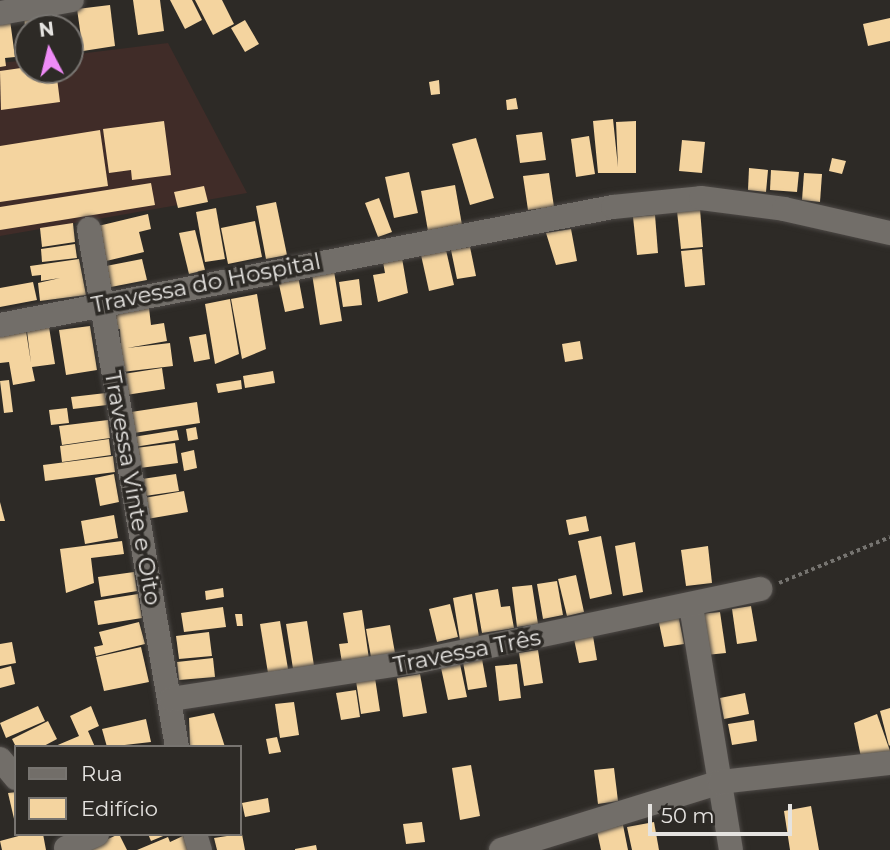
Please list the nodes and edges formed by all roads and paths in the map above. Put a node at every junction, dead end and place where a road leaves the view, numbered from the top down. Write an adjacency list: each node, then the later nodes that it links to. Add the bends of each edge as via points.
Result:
1 (72, 0): 2 (street)
2 (0, 13)
3 (89, 229): 5 (street, Travessa Vinte e Oito)
4 (890, 233): 5 (street, Travessa do Hospital, via 784,209 701,198 613,208)
5 (100, 303): 6 (street, Travessa do Hospital); 10 (street, Travessa Vinte e Oito)
6 (0, 325)
7 (890, 537): 8 (path, via 832,565)
8 (760, 589): 9 (street, Travessa Três)
9 (691, 606): 10 (street, Travessa Três, via 414,662); 15 (street)
10 (171, 699): 11 (street, Travessa Vinte e Oito)
11 (177, 745)
12 (0, 759): 14 (street)
13 (890, 763): 15 (street)
14 (14, 776)
15 (720, 782): 18 (street); 19 (street)
16 (90, 836): 17 (street)
17 (64, 844)
18 (501, 850)
19 (731, 850)

